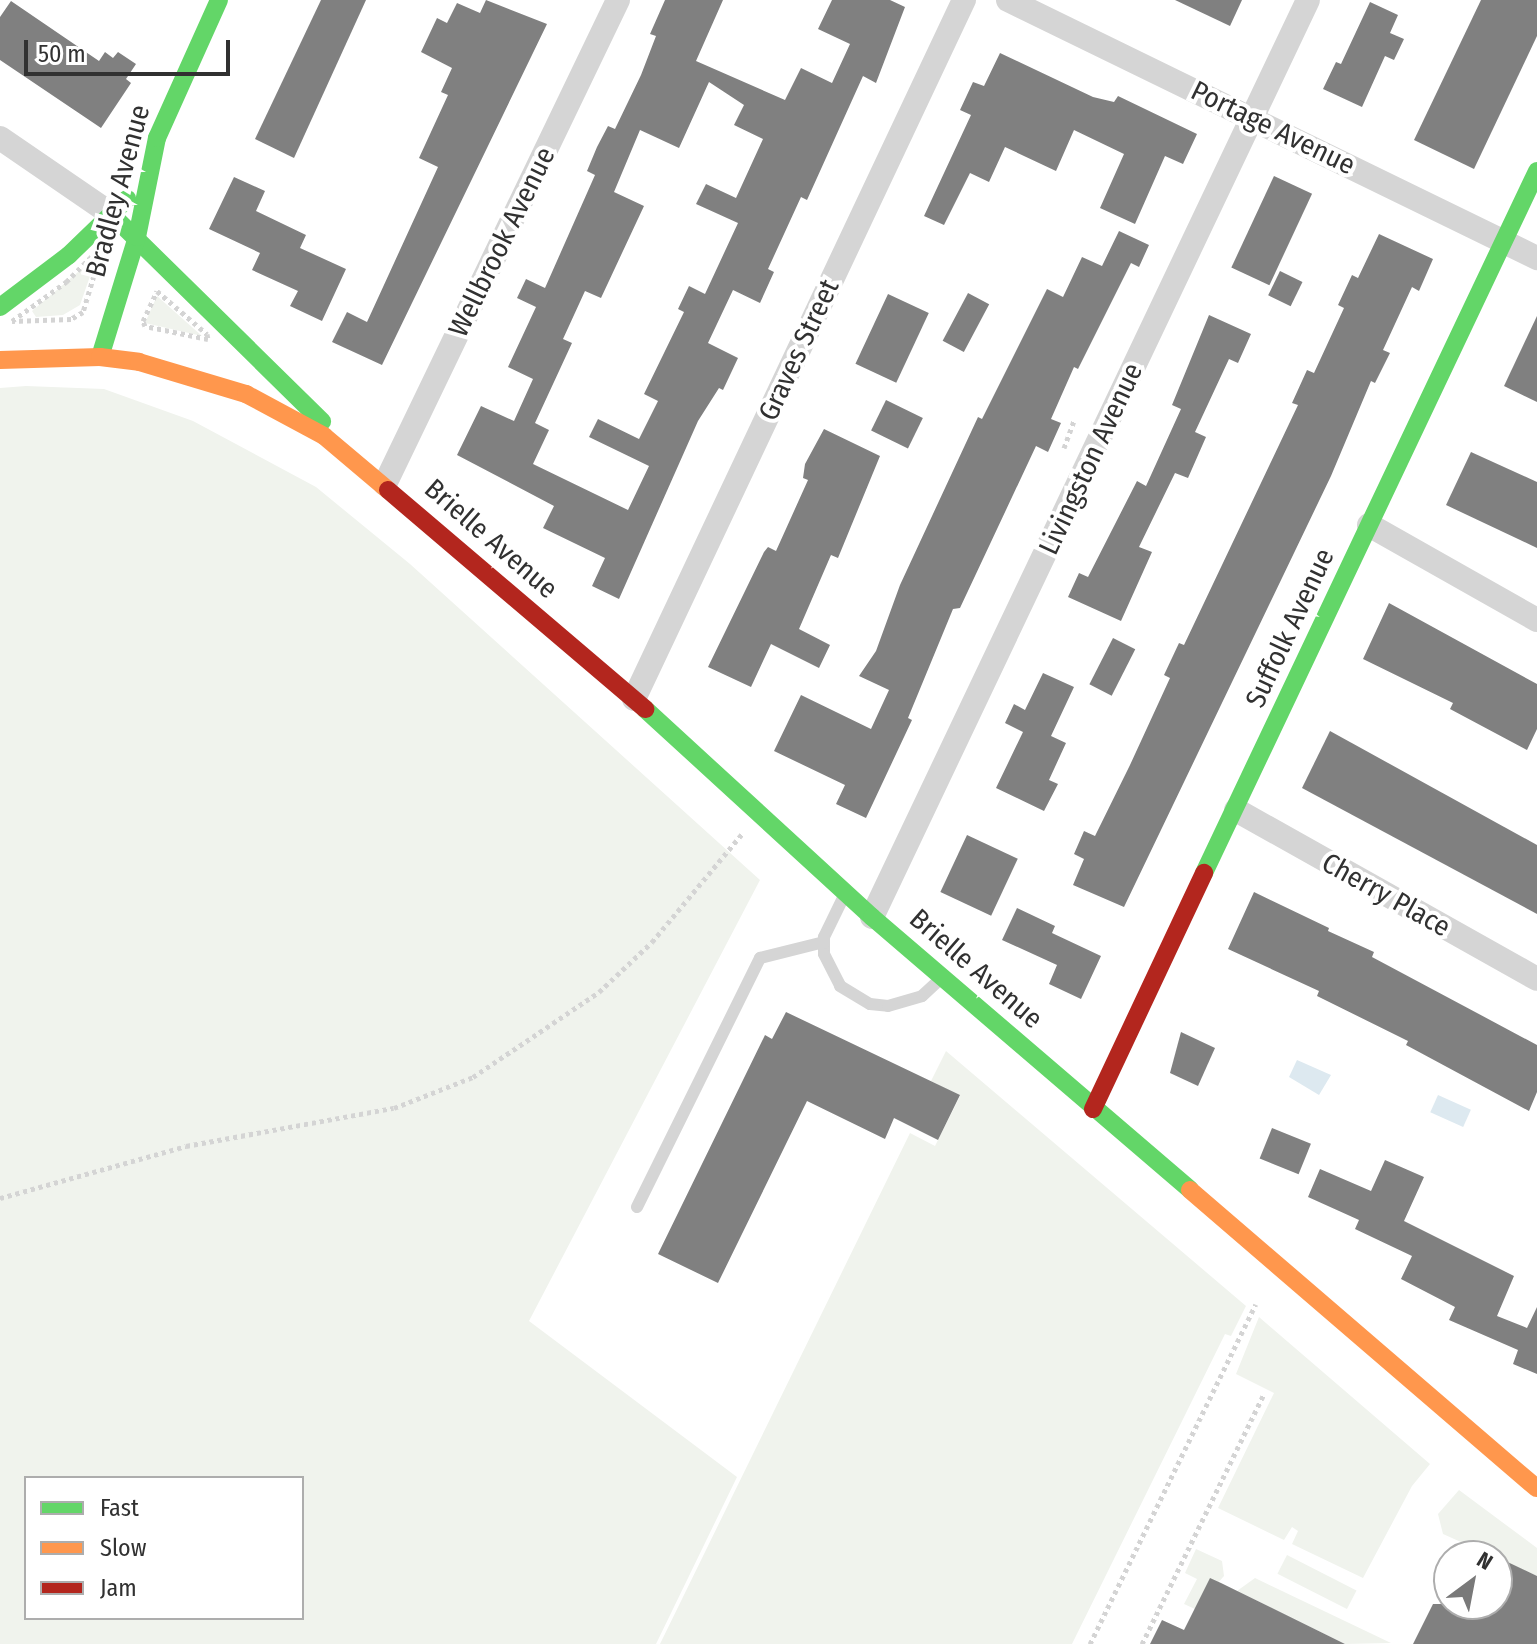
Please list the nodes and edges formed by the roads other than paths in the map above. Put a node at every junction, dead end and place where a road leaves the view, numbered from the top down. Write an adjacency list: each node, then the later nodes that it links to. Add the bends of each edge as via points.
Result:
1 (219, 0): 9 (street, Bradley Avenue, via 176,88)
2 (618, 0): 17 (street, Wellbrook Avenue)
3 (964, 0): 20 (street, Graves Street)
4 (1008, 0): 6 (street, Portage Avenue)
5 (1308, 0): 6 (street, Livingston Avenue)
6 (1253, 118): 12 (street, Portage Avenue); 23 (street, Livingston Avenue)
7 (0, 138): 10 (street)
8 (1537, 171): 12 (street, Suffolk Avenue)
9 (148, 179): 10 (street); 11 (street, Bradley Avenue)
10 (111, 214): 11 (street, Brielle Avenue); 14 (street)
11 (137, 237): 15 (street, Bradley Avenue); 17 (street, Brielle Avenue)
12 (1504, 240): 13 (street, Portage Avenue); 18 (street, Suffolk Avenue)
13 (1537, 258)
14 (0, 307)
15 (100, 357): 16 (street, Brielle Avenue); 17 (street, Brielle Avenue, via 193,375 246,394 324,436)
16 (0, 360)
17 (385, 484): 20 (street, Brielle Avenue)
18 (1369, 525): 19 (street); 21 (street, Suffolk Avenue)
19 (1537, 620)
20 (634, 699): 22 (street, Brielle Avenue)
21 (1236, 810): 26 (street, Cherry Place); 27 (street, Suffolk Avenue)
22 (846, 893): 23 (street, Brielle Avenue); 24 (lane, via 828,919)
23 (872, 917): 25 (street, Brielle Avenue)
24 (824, 942): 25 (lane, via 830,971 840,986 870,1004 906,1003); 28 (lane, via 760,958)
25 (942, 977): 27 (street, Brielle Avenue)
26 (1537, 979)
27 (1093, 1109): 29 (street, Brielle Avenue)
28 (637, 1207)
29 (1537, 1488)

